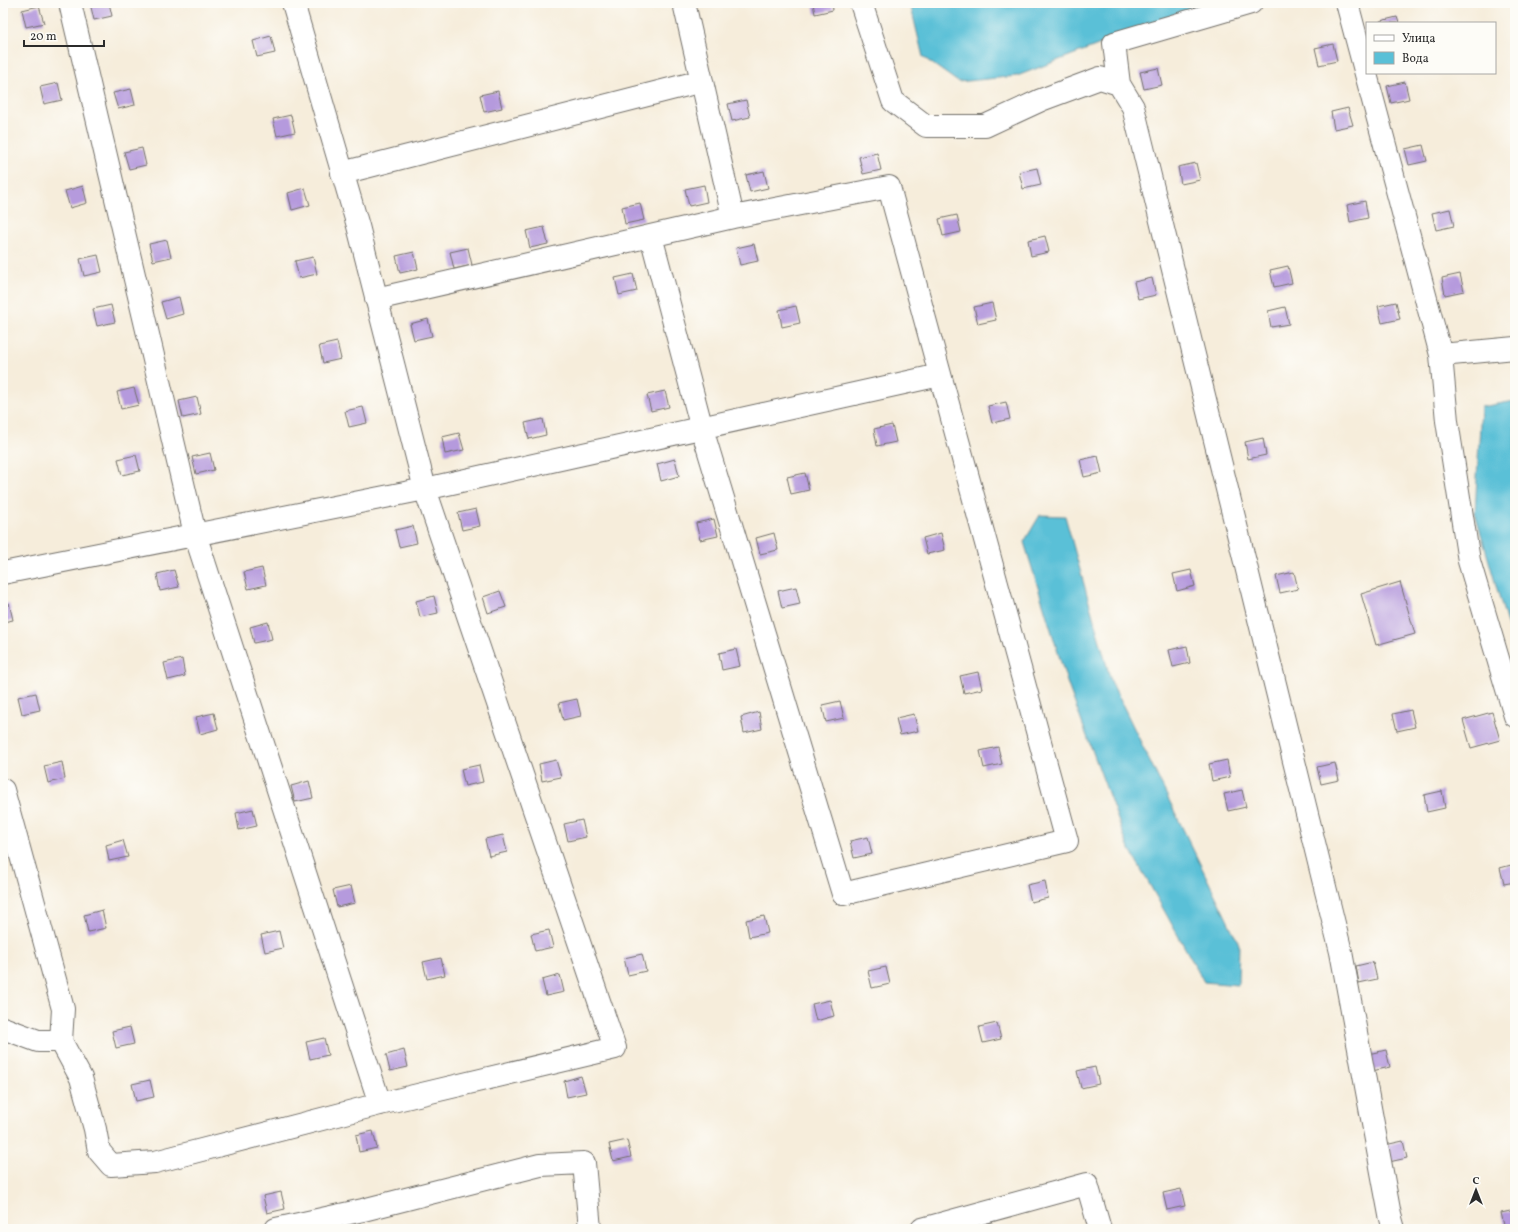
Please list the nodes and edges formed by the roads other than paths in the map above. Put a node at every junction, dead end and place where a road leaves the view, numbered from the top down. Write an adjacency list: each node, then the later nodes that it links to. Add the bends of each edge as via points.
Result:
1 (70, 3): 18 (street)
2 (293, 3): 9 (street)
3 (684, 3): 7 (street)
4 (861, 3): 8 (street, via 894,101 926,126 985,126 1041,100 1100,78)
5 (1250, 3): 8 (street, via 1114,43)
6 (1347, 3): 14 (street)
7 (702, 80): 9 (street); 10 (street)
8 (1119, 84): 31 (street, via 1133,107 1341,952)
9 (342, 173): 12 (street)
10 (733, 217): 11 (street); 15 (street, via 889,187)
11 (651, 236): 12 (street); 16 (street)
12 (376, 299): 17 (street)
13 (1515, 348): 14 (street)
14 (1441, 356): 20 (street, via 1447,421 1469,561)
15 (940, 376): 16 (street); 16 (street, via 1067,841 843,894)
16 (702, 429): 17 (street)
17 (425, 489): 18 (street); 25 (street, via 615,1048)
18 (195, 534): 19 (street); 25 (street)
19 (3, 573)
20 (1515, 716)
21 (3, 790): 22 (street)
22 (8, 828): 24 (street, via 63,1009)
23 (3, 1028): 24 (street, via 38,1041)
24 (61, 1041): 25 (street, via 80,1078 99,1151 111,1165 155,1162)
25 (380, 1104)
26 (364, 1219): 27 (street); 28 (street, via 540,1165 584,1163)
27 (276, 1229)
28 (590, 1229)
29 (922, 1229): 30 (street, via 1087,1184)
30 (1100, 1229)
31 (1394, 1229)

